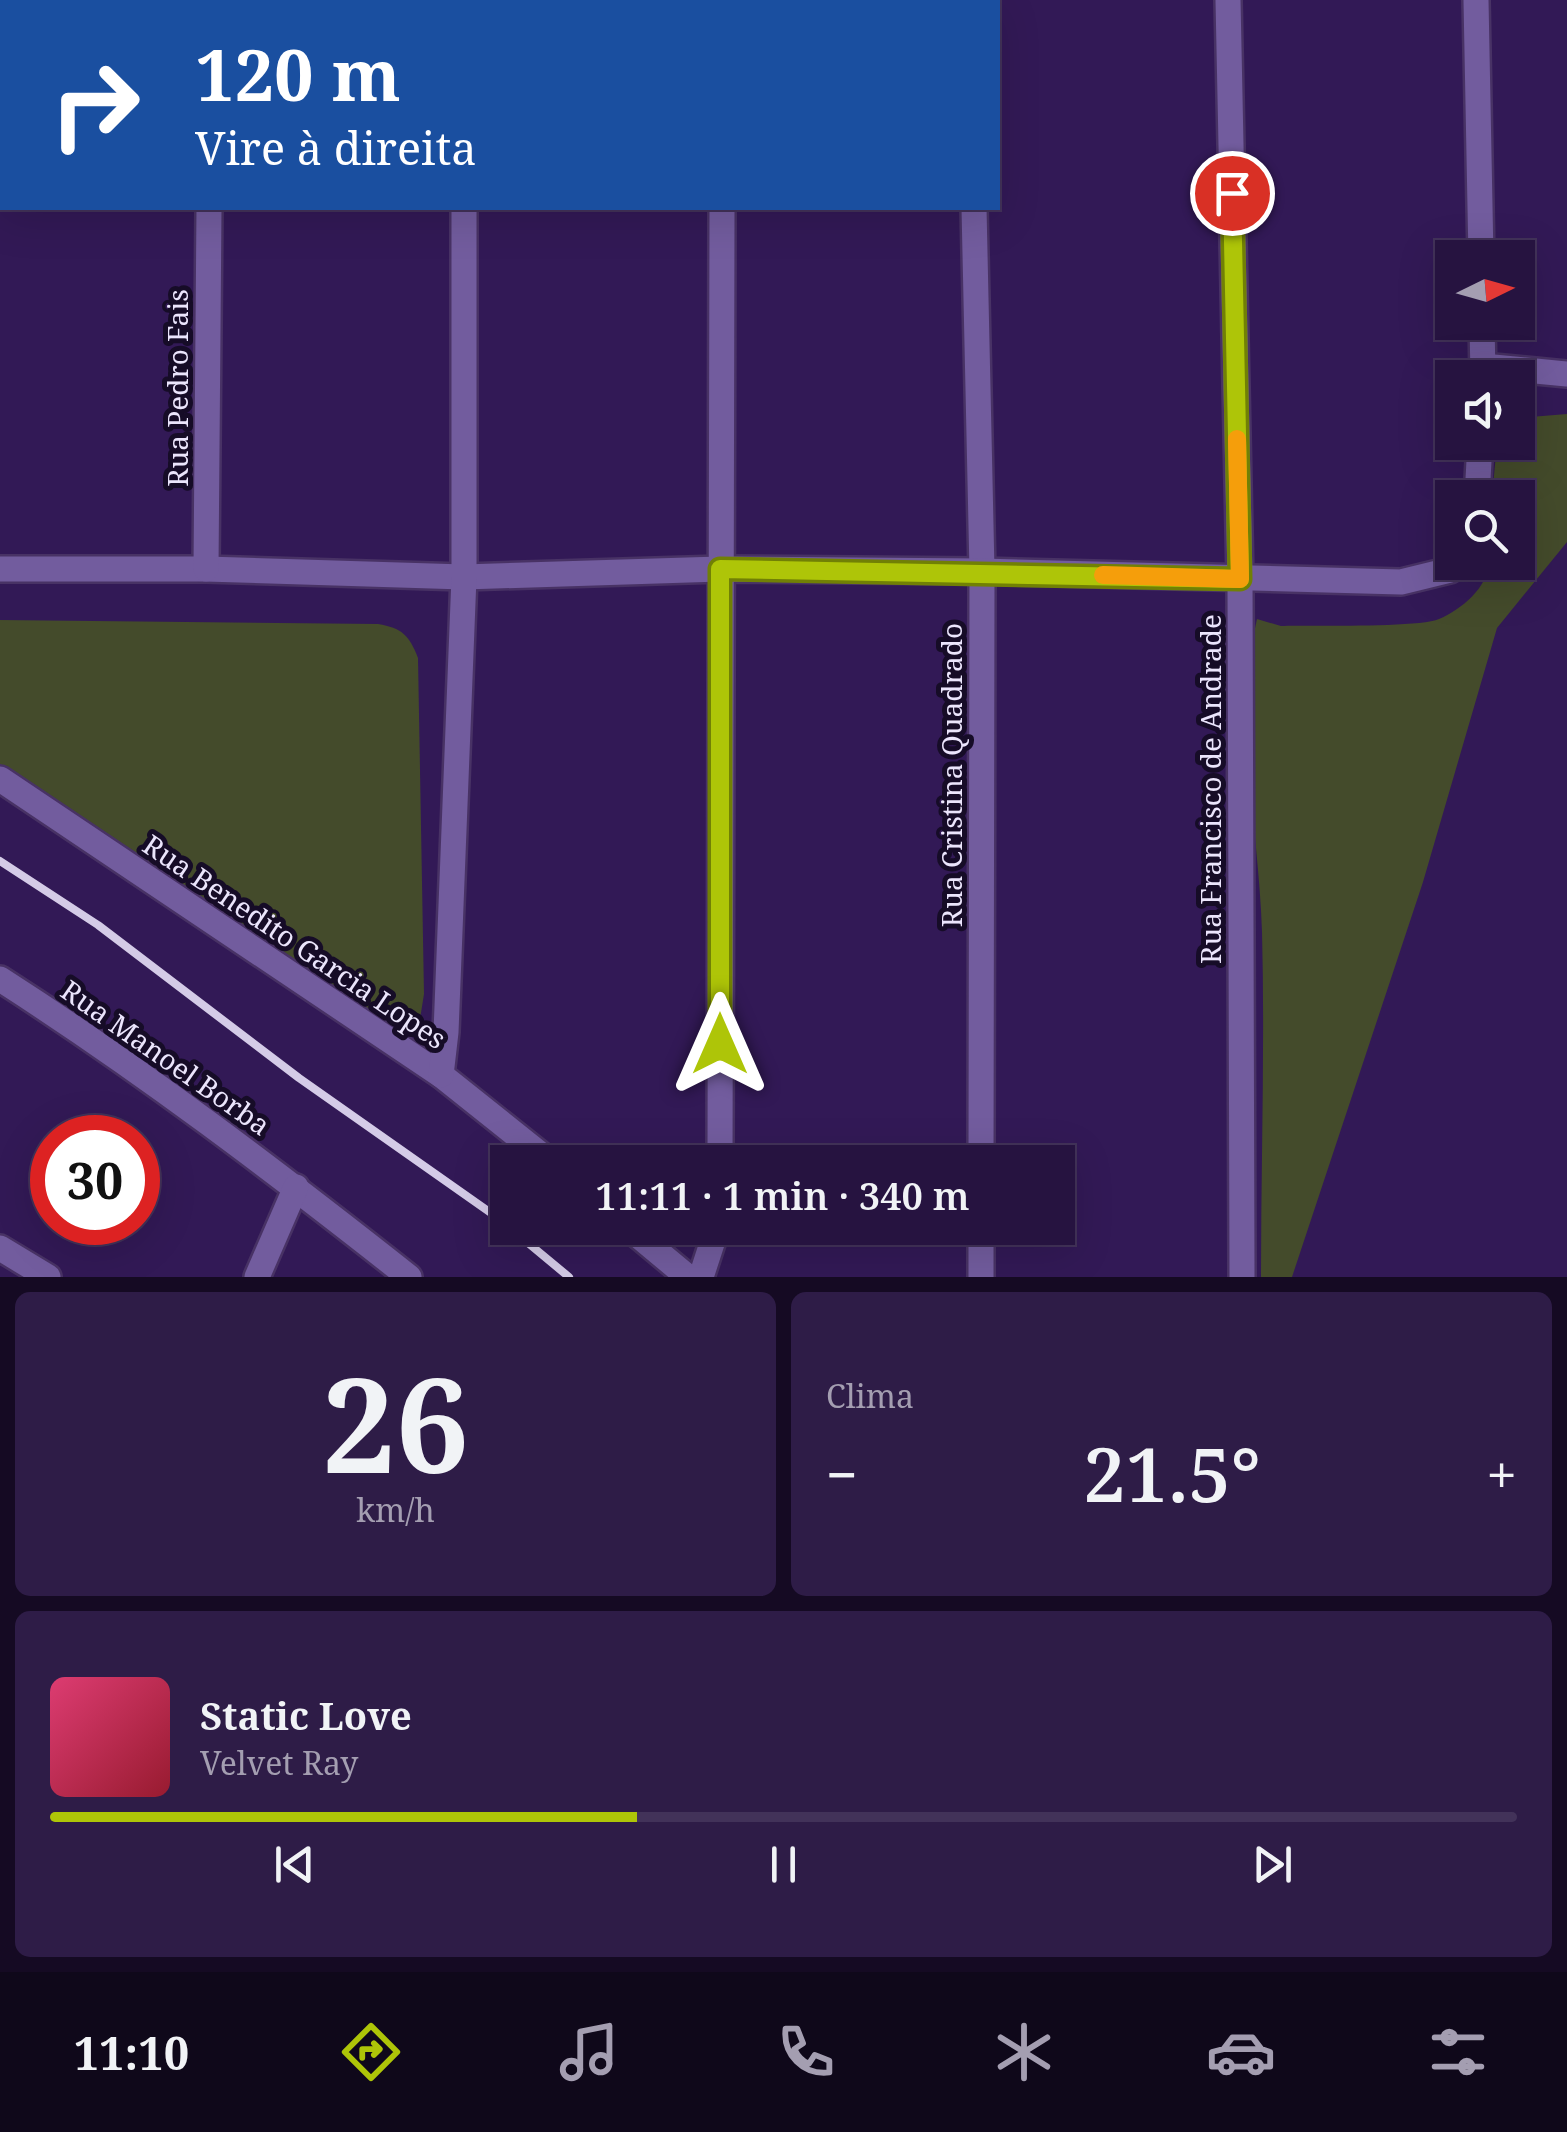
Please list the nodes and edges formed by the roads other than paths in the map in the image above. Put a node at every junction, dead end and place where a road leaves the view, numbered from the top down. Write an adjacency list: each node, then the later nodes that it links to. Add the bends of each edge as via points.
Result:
1 (1228, 0): 16 (street, Rua Francisco de Andrade)
2 (1476, 0): 7 (street)
3 (209, 210): 11 (street, Rua Pedro Fais)
4 (464, 210): 15 (street)
5 (722, 210): 12 (street)
6 (974, 210): 13 (street, Rua Cristina Quadrado)
7 (1481, 240)
8 (1535, 373): 9 (street)
9 (1567, 374)
10 (0, 569): 11 (street)
11 (206, 569): 15 (street)
12 (720, 569): 13 (street); 15 (street); 21 (street)
13 (982, 571): 16 (street); 22 (street, Rua Cristina Quadrado)
14 (1435, 572): 16 (street, via 1401,582)
15 (464, 578): 19 (street)
16 (1240, 579): 34 (street, Rua Francisco de Andrade)
17 (0, 779): 19 (street, Rua Benedito Garcia Lopes)
18 (0, 978): 23 (street, Rua Manoel Borba)
19 (440, 1075): 20 (street, Rua Benedito Garcia Lopes)
20 (529, 1145)
21 (720, 1145)
22 (981, 1145)
23 (296, 1187): 29 (street); 30 (street, Rua Manoel Borba)
24 (650, 1245): 31 (street)
25 (711, 1245): 32 (street)
26 (981, 1245): 33 (street)
27 (0, 1248): 28 (street)
28 (48, 1277)
29 (257, 1277)
30 (409, 1277)
31 (688, 1277)
32 (701, 1277)
33 (981, 1277)
34 (1242, 1277)

